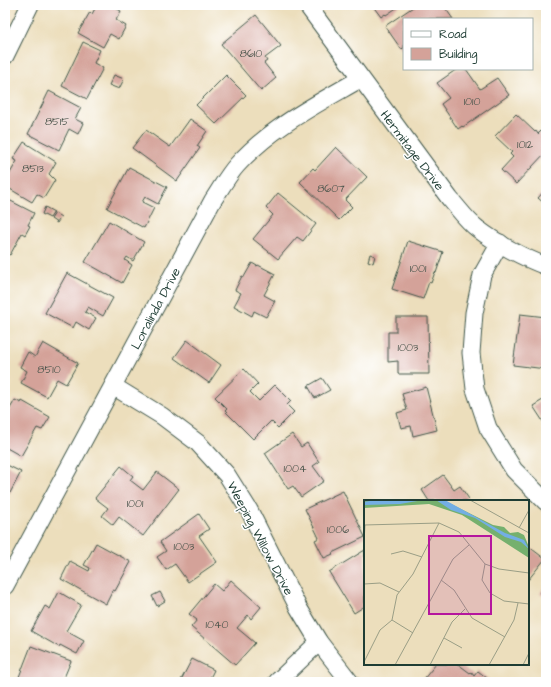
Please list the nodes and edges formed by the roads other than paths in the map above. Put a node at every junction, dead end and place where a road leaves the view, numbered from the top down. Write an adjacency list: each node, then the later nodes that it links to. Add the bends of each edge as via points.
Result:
1 (30, 5): 3 (street)
2 (307, 5): 4 (street, Hermitage Drive)
3 (5, 56)
4 (360, 79): 5 (street, Hermitage Drive, via 450,199 477,228); 7 (street, Loralinda Drive, via 303,111 264,138 237,166 213,200)
5 (500, 243): 6 (street, Hermitage Drive); 8 (street, via 482,275 474,313 471,353 475,389 488,428 514,470)
6 (546, 266)
7 (113, 386): 9 (street, Loralinda Drive); 10 (street, Weeping Willow Drive, via 162,416 198,443 227,475 249,510 298,607)
8 (546, 502)
9 (5, 586)
10 (319, 642): 11 (street); 12 (street, Weeping Willow Drive)
11 (277, 682)
12 (350, 682)

